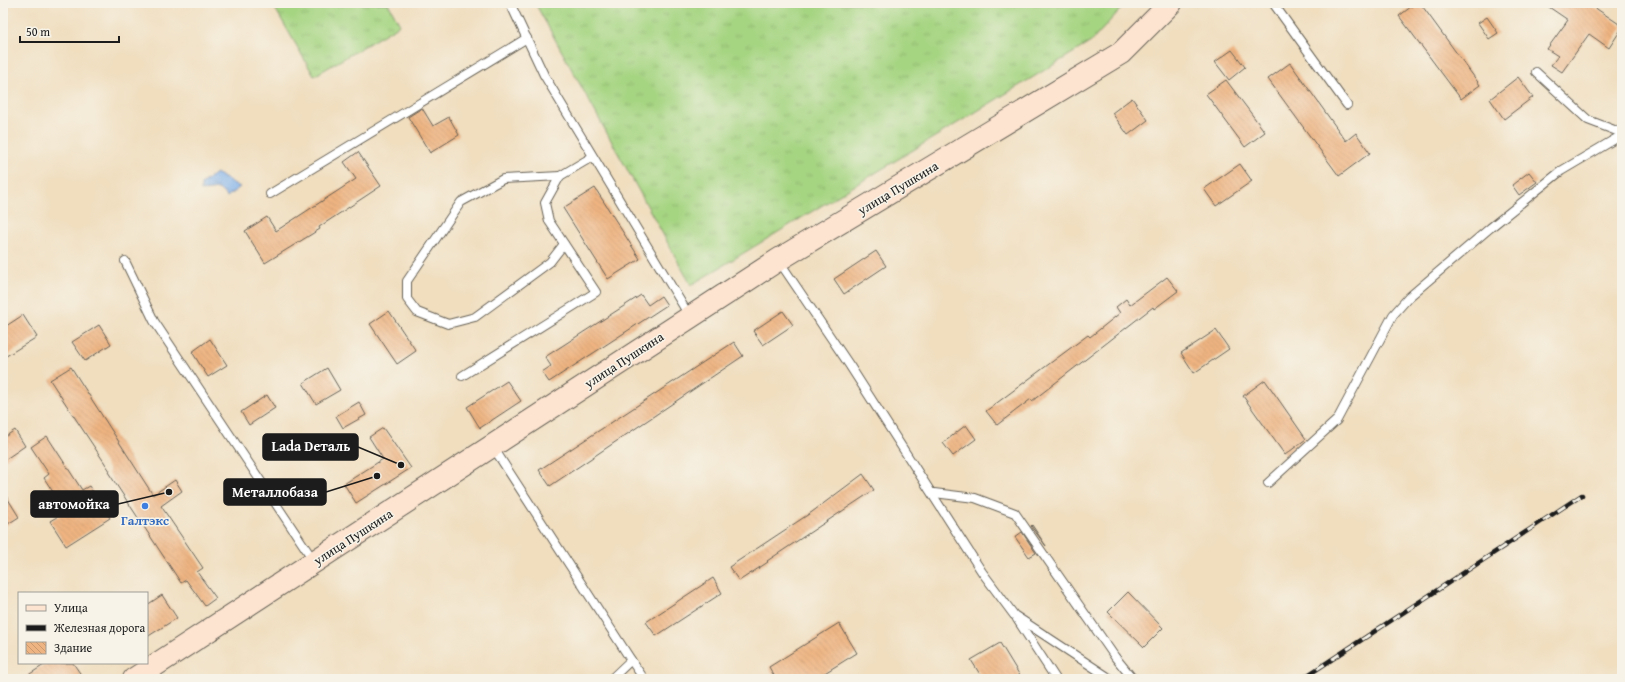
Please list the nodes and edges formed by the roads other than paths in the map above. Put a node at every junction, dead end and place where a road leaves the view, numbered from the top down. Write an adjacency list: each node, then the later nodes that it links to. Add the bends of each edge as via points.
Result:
1 (510, 3): 4 (lane)
2 (1171, 3): 12 (main road, улица Пушкина, via 1121,53)
3 (1273, 3): 6 (lane)
4 (527, 38): 8 (lane, via 544,75); 10 (lane)
5 (1536, 72): 7 (lane, via 1588,120)
6 (1347, 105)
7 (1622, 134): 17 (lane, via 1561,171 1409,297 1393,315 1337,420)
8 (592, 157): 9 (lane); 14 (lane)
9 (560, 176): 11 (lane, via 545,203 549,221); 11 (lane, via 503,179 461,202 407,281 407,299 417,312 448,324 475,316 550,262)
10 (270, 194)
11 (564, 244): 15 (lane, via 596,292)
12 (778, 260): 14 (main road, улица Пушкина); 18 (lane)
13 (125, 261): 19 (lane, via 154,321)
14 (690, 317): 16 (main road, улица Пушкина)
15 (462, 376)
16 (493, 446): 19 (main road, улица Пушкина); 21 (lane)
17 (1268, 483)
18 (934, 494): 20 (lane, via 982,572); 27 (lane, via 975,498 1015,513 1115,658)
19 (315, 562): 22 (main road, улица Пушкина)
20 (1014, 615): 25 (lane); 26 (lane)
21 (631, 660): 23 (lane); 24 (lane)
22 (134, 679)
23 (611, 679)
24 (644, 679)
25 (1056, 679)
26 (1111, 679)
27 (1133, 679)

